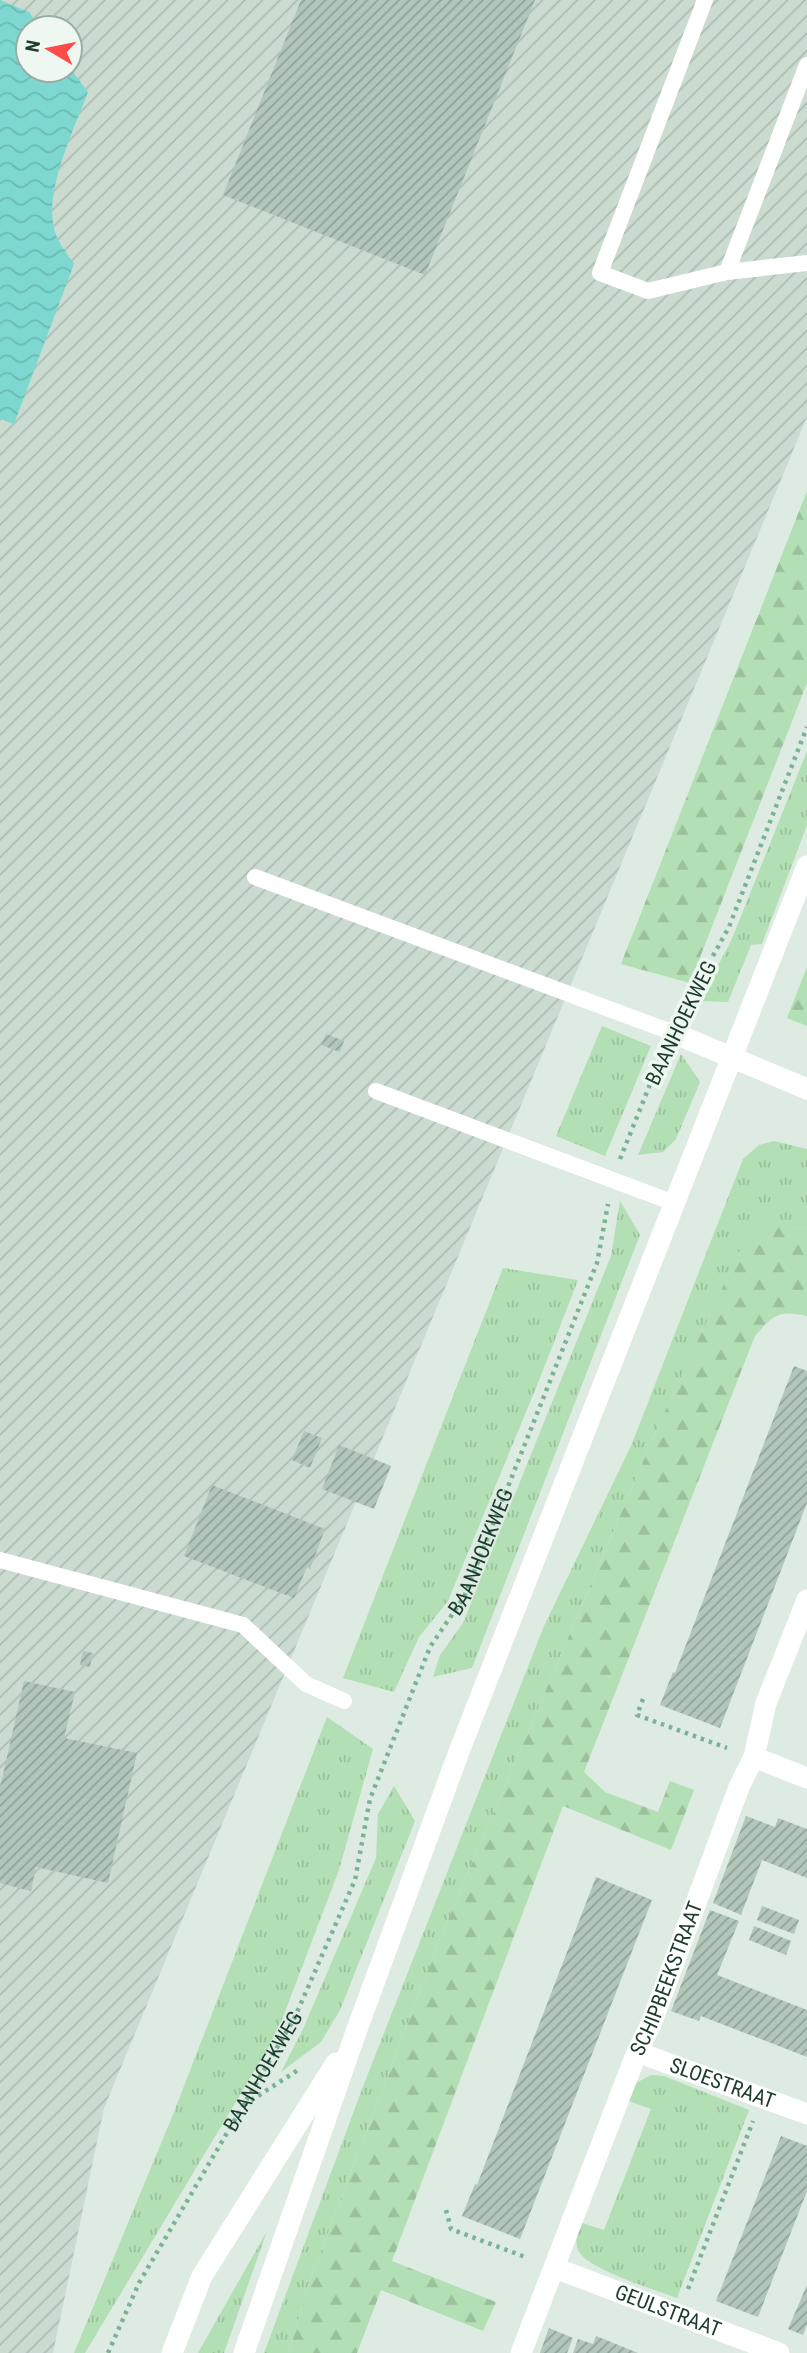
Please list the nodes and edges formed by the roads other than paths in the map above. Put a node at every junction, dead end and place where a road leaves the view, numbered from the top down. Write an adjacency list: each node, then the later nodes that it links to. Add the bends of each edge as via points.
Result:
1 (705, 0): 4 (lane, via 600,273 648,291)
2 (807, 65): 4 (lane)
3 (807, 263): 4 (lane)
4 (727, 272)
5 (807, 866): 8 (street)
6 (255, 877): 7 (lane)
7 (671, 1032): 8 (street)
8 (731, 1059): 9 (street); 11 (street)
9 (807, 1089)
10 (376, 1091): 11 (lane)
11 (674, 1203): 17 (street, via 460,1749)
12 (0, 1560): 14 (lane, via 243,1625 306,1684)
13 (807, 1600): 15 (street, SCHIPBEEKSTRAAT, via 766,1703)
14 (344, 1701)
15 (754, 1757): 16 (street); 18 (street, SCHIPBEEKSTRAAT)
16 (807, 1778)
17 (356, 2032): 21 (street, via 202,2276); 22 (street)
18 (637, 2052): 19 (street, SLOESTRAAT); 20 (street, SCHIPBEEKSTRAAT)
19 (807, 2114)
20 (555, 2268): 23 (street, SCHIPBEEKSTRAAT); 24 (street, GEULSTRAAT)
21 (172, 2353)
22 (244, 2353)
23 (521, 2353)
24 (779, 2353)

